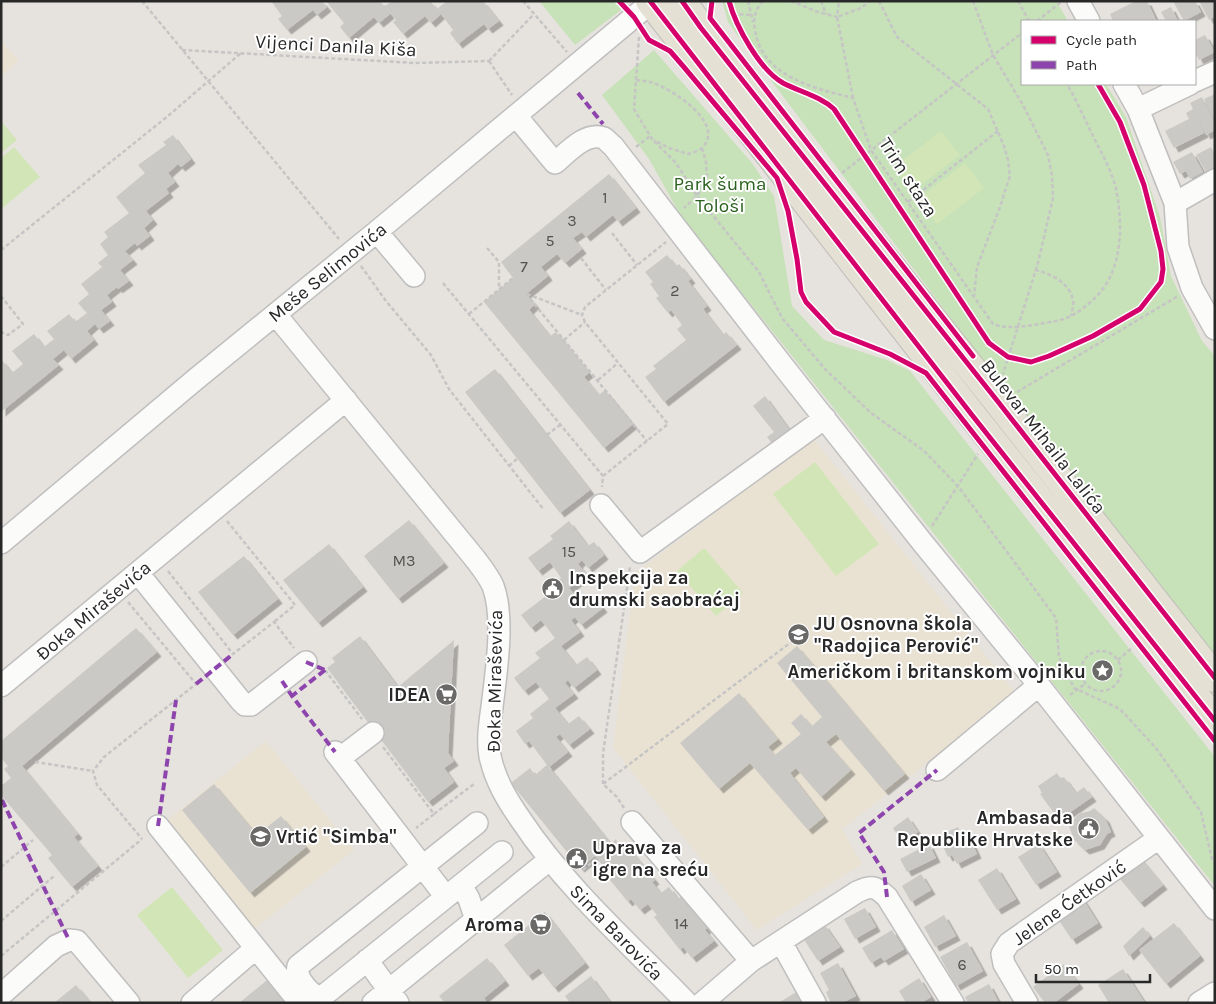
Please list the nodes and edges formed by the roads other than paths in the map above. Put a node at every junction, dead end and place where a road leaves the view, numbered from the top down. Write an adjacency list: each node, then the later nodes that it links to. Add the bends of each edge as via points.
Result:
1 (682, 1): 23 (main road, Bulevar Mihaila Lalića)
2 (1078, 1): 4 (street)
3 (645, 15): 10 (street, Meše Selimovića); 26 (main road, via 972,415)
4 (1088, 20)
5 (1215, 72): 6 (street)
6 (1196, 81)
7 (1125, 85): 9 (street)
8 (1188, 85): 9 (street)
9 (1138, 109): 12 (street)
10 (519, 113): 13 (street, Meše Selimovića); 18 (street, via 555,163 583,140 603,138 613,146)
11 (1215, 180): 12 (street)
12 (1175, 203): 16 (street, via 1178,247 1192,288)
13 (377, 232): 14 (street); 15 (street, Meše Selimovića)
14 (414, 276)
15 (276, 315): 17 (street, Đoka Miraševića); 20 (street, Meše Selimovića)
16 (1215, 329)
17 (346, 400): 21 (street, Đoka Miraševića); 34 (street, Đoka Miraševića, via 473,555 493,586 499,647 490,724 490,754 496,778 508,801)
18 (825, 418): 19 (street, via 640,552); 24 (street)
19 (601, 505)
20 (1, 543)
21 (138, 572): 22 (street, via 245,705 251,705); 25 (street, Đoka Miraševića)
22 (315, 666)
23 (1215, 678)
24 (1039, 685): 28 (street); 32 (street)
25 (1, 686)
26 (1215, 721)
27 (373, 733): 35 (street, via 338,755)
28 (936, 770)
29 (632, 822): 42 (street)
30 (477, 823): 35 (street)
31 (150, 833): 40 (street)
32 (1159, 838): 37 (street); 53 (street, Jelene Ćetković, via 1009,942 1002,954 1004,964)
33 (502, 852): 36 (street)
34 (549, 860): 38 (street); 49 (street, Sima Barovića)
35 (423, 866): 36 (street); 41 (street, via 298,966 297,971 310,992 320,997)
36 (454, 891): 38 (street, via 469,899); 41 (street)
37 (1215, 909)
38 (476, 920): 45 (street)
39 (781, 942): 42 (street); 51 (street); 52 (street, via 856,892 867,887 876,888 888,897)
40 (256, 948): 47 (street); 48 (street)
41 (367, 960): 45 (street)
42 (751, 962): 50 (street)
43 (1215, 993): 54 (street)
44 (1, 995): 46 (street, via 56,946 69,940 77,941)
45 (387, 999)
46 (129, 1003)
47 (192, 1003)
48 (300, 1003)
49 (687, 1003)
50 (702, 1003)
51 (815, 1003)
52 (953, 1003)
53 (1027, 1003)
54 (1199, 1003)

